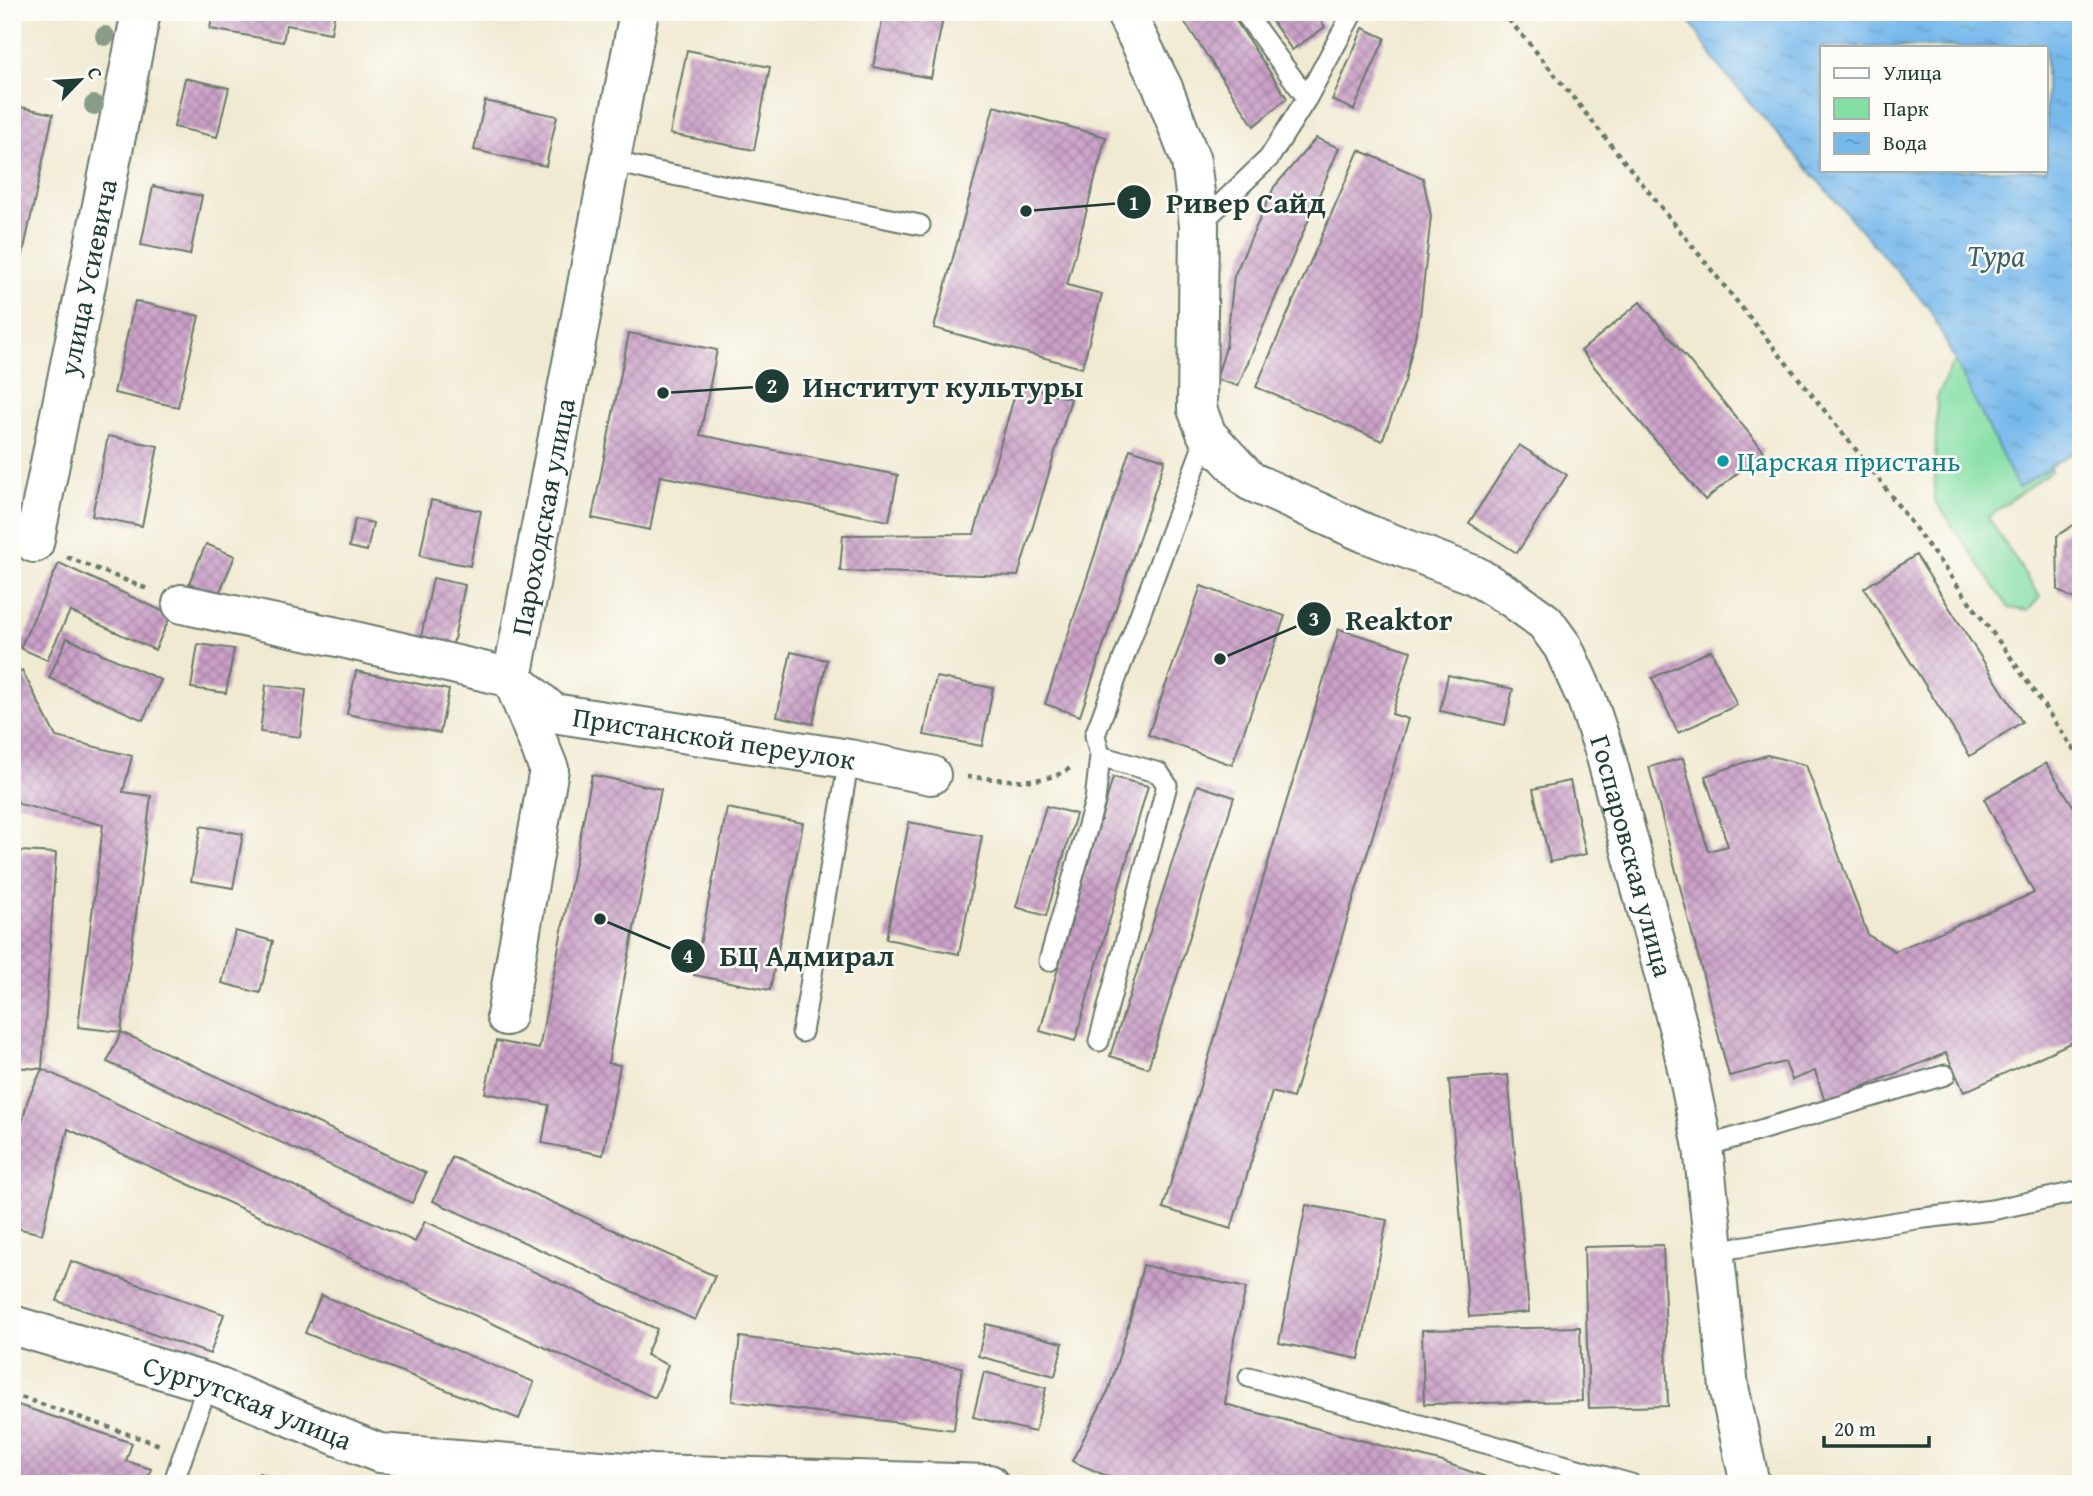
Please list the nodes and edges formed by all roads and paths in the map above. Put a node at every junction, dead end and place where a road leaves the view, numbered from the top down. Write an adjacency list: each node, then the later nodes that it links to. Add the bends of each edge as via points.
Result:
1 (141, 12): 12 (street, улица Усиевича)
2 (639, 12): 8 (street, Пароходская улица)
3 (1125, 12): 10 (street, via 1163,88 1191,161)
4 (1244, 12): 7 (lane)
5 (1353, 12): 7 (lane)
6 (1502, 12): 18 (path, via 1869,466)
7 (1307, 98): 10 (lane, via 1269,158)
8 (612, 161): 9 (lane); 14 (street, Пароходская улица)
9 (920, 225)
10 (1199, 225): 11 (street, via 1197,410)
11 (1207, 435): 15 (lane); 25 (street, Госпаровская улица, via 1250,481 1474,575 1545,622 1563,647 1605,753 1680,1034)
12 (34, 544): 13 (path)
13 (183, 604): 14 (street, Пристанской переулок)
14 (512, 678): 17 (street, Пристанской переулок, via 553,713); 21 (street, via 548,769)
15 (1094, 734): 16 (lane); 19 (path, via 1085,756 1063,773 1039,780)
16 (1100, 756): 20 (lane, via 1095,801); 23 (lane, via 1159,773 1167,785)
17 (849, 759): 19 (street, Пристанской переулок); 22 (lane)
18 (2081, 760)
19 (931, 775)
20 (1049, 961)
21 (506, 1016)
22 (802, 1032)
23 (1099, 1041)
24 (1945, 1075): 25 (lane)
25 (1703, 1147): 27 (street, Госпаровская улица)
26 (2081, 1191): 27 (lane, via 1992,1210)
27 (1714, 1251): 38 (street, Госпаровская улица, via 1729,1387)
28 (12, 1325): 30 (street, Сургутская улица)
29 (1249, 1377): 37 (lane)
30 (208, 1383): 33 (street, Сургутская улица); 34 (lane)
31 (12, 1394): 32 (path)
32 (169, 1448)
33 (379, 1453): 35 (lane); 36 (street, Сургутская улица, via 653,1474)
34 (173, 1484)
35 (439, 1484)
36 (989, 1484)
37 (1631, 1484)
38 (1750, 1484)

